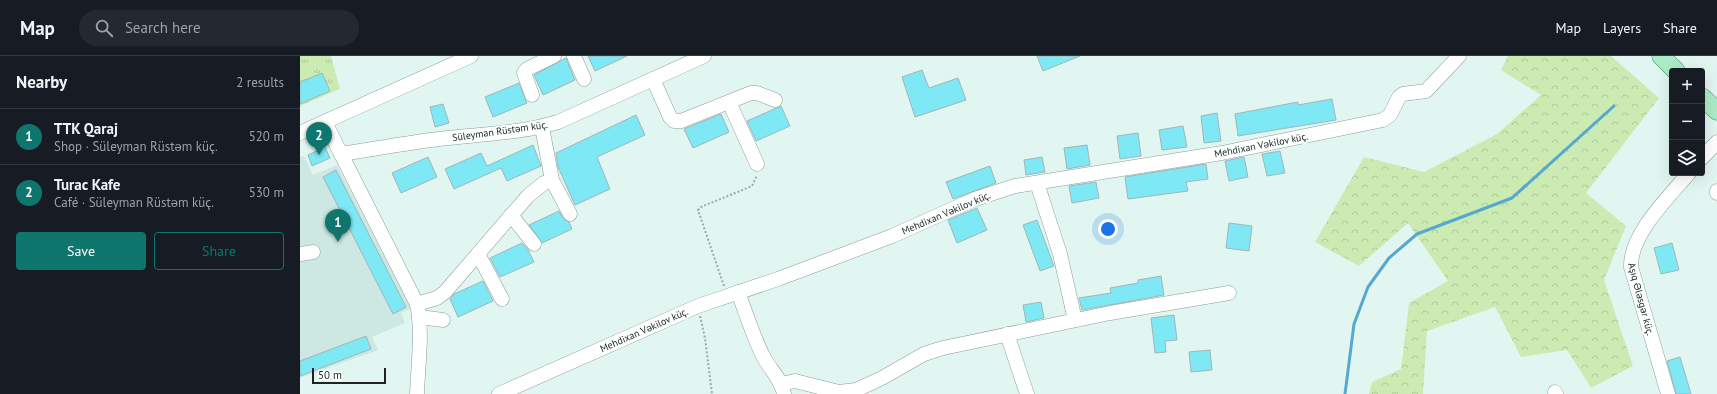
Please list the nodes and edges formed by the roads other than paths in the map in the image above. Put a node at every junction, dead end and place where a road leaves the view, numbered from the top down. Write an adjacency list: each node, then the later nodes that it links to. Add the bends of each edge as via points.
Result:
1 (471, 56): 15 (street)
2 (554, 56): 10 (street, via 524,72)
3 (574, 56): 8 (street)
4 (704, 56): 9 (street, Süleyman Rüstəm küç.)
5 (1460, 56): 24 (street, Mehdixan Vəkilov küç., via 1426,91 1398,97 1390,115 1383,120 1222,153)
6 (1661, 56): 7 (main road)
7 (1673, 68)
8 (584, 79)
9 (653, 79): 13 (street, via 674,121 681,121); 16 (street, Süleyman Rüstəm küç.)
10 (532, 95)
11 (1705, 99): 14 (main road)
12 (775, 100): 13 (street, via 751,93)
13 (729, 102): 21 (street)
14 (1717, 111)
15 (326, 122): 17 (street); 19 (street)
16 (542, 127): 19 (street, Süleyman Rüstəm küç.); 23 (street)
17 (300, 133)
18 (1717, 142): 20 (street)
19 (341, 154): 32 (street)
20 (1705, 155)
21 (757, 164)
22 (1687, 176): 40 (street, Aşıq Ələsgər küç., via 1642,232 1631,257 1631,267)
23 (552, 180): 25 (street); 26 (street, via 535,188)
24 (1037, 183): 30 (street, Mehdixan Vəkilov küç., via 1015,186 975,199 892,236); 34 (street, via 1060,254)
25 (570, 214)
26 (511, 215): 27 (street); 28 (street)
27 (534, 244)
28 (478, 254): 31 (street); 32 (street, via 445,292)
29 (1229, 293): 34 (street)
30 (733, 294): 36 (street, via 763,356); 38 (street, Mehdixan Vəkilov küç., via 698,306)
31 (502, 299)
32 (418, 311): 33 (street); 37 (street)
33 (443, 320)
34 (1075, 320): 35 (street)
35 (1007, 334): 36 (street, via 924,354 856,390 839,392 795,381); 39 (street)
36 (783, 389)
37 (417, 394)
38 (499, 394)
39 (1027, 394)
40 (1668, 394)

